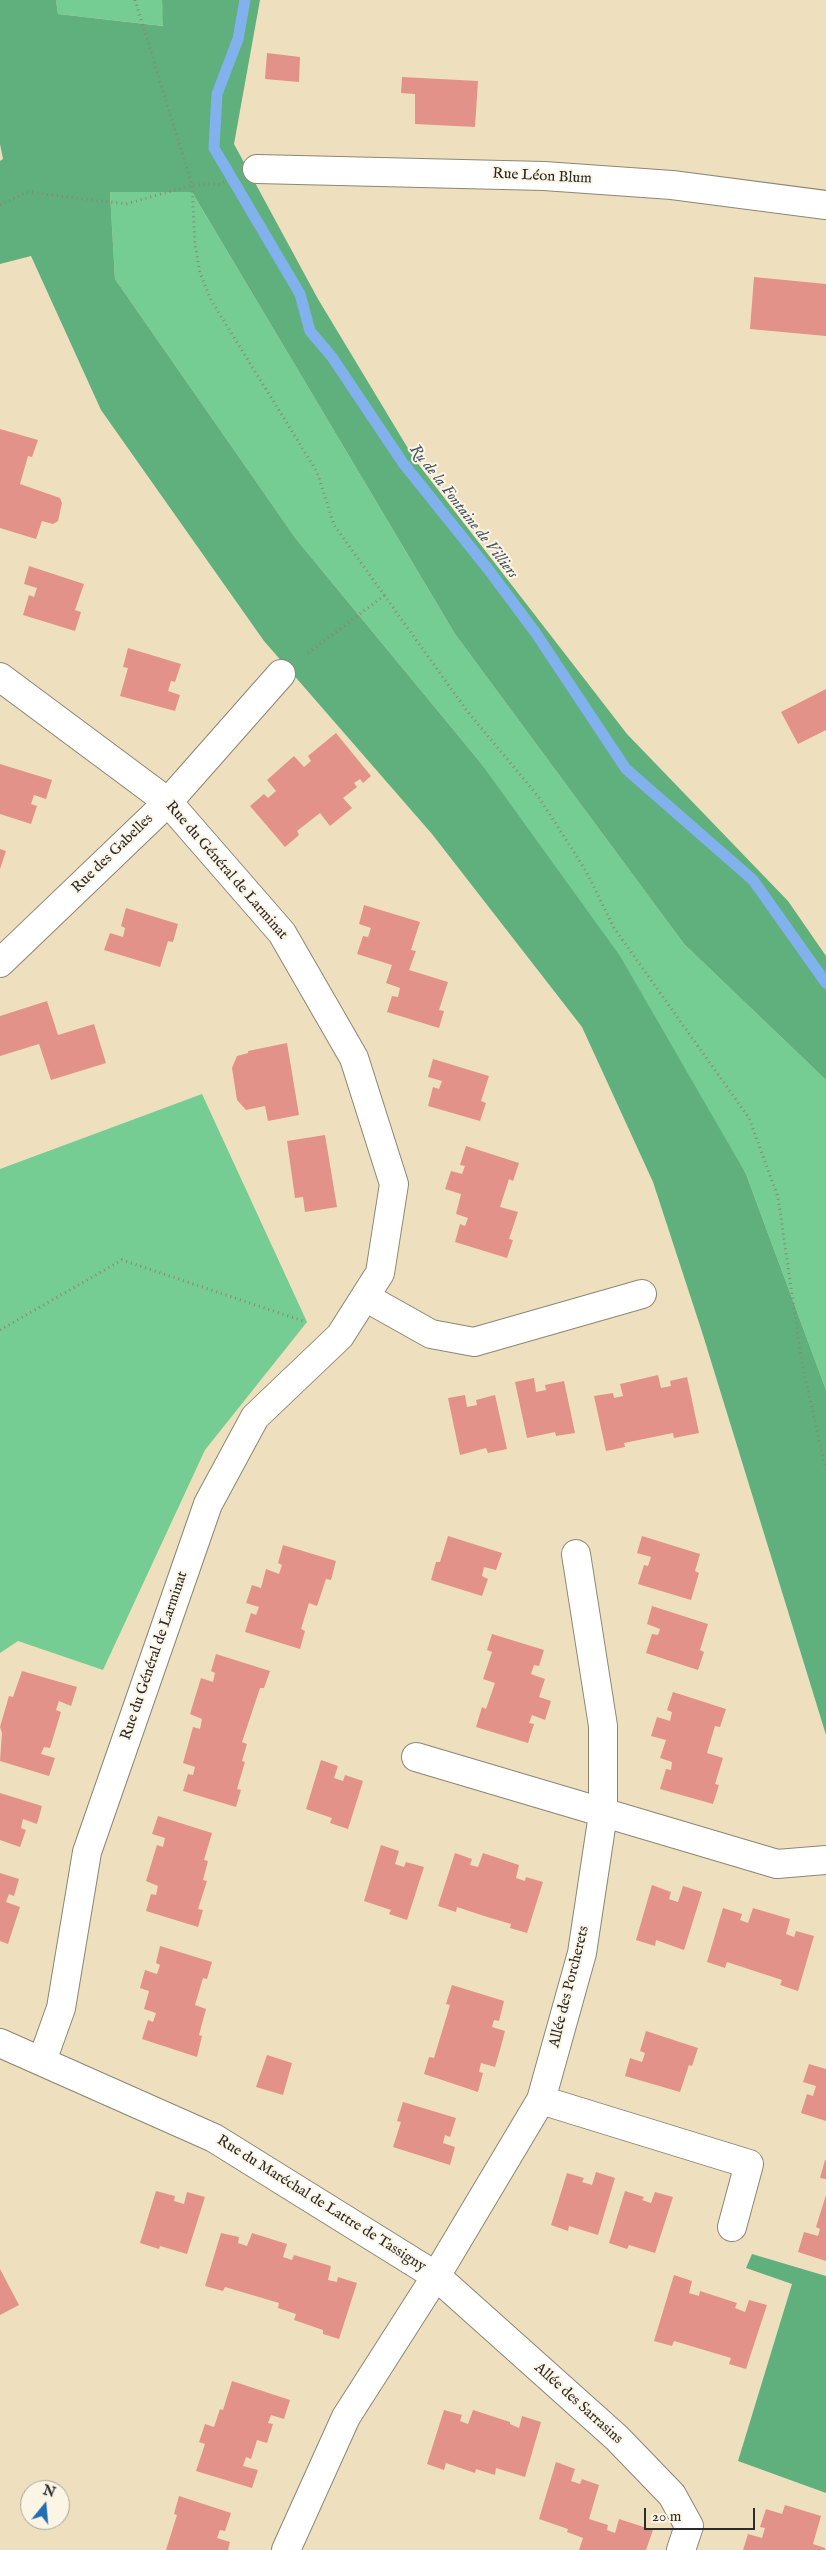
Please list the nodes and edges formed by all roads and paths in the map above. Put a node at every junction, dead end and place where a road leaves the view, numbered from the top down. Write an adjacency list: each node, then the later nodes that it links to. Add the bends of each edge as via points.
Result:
1 (135, 0): 4 (path)
2 (257, 168): 6 (street, Rue Léon Blum, via 544,176 672,185)
3 (220, 184): 4 (path)
4 (192, 185): 5 (path, via 126,204 27,192); 7 (path, via 195,245 200,273 211,300 317,472 334,526)
5 (0, 205)
6 (826, 205)
7 (385, 595): 8 (path); 16 (path, via 467,711 538,796 586,871 614,928 749,1118 778,1197 802,1364)
8 (281, 674): 10 (street, Rue des Gabelles)
9 (0, 677): 10 (street, Rue du Général de Larminat)
10 (168, 802): 11 (street, Rue des Gabelles); 13 (street, Rue du Général de Larminat, via 282,933 354,1058 394,1184 380,1273)
11 (0, 963)
12 (642, 1294): 13 (street, via 474,1342 432,1334)
13 (364, 1297): 15 (street, Rue du Général de Larminat)
14 (0, 1330): 15 (path, via 122,1260)
15 (340, 1336): 22 (street, Rue du Général de Larminat, via 255,1417 208,1504 87,1852 61,2008)
16 (826, 1470)
17 (576, 1554): 19 (street, Allée des Porcherets, via 604,1726)
18 (416, 1757): 19 (street)
19 (604, 1814): 20 (street, via 778,1864); 23 (street, Allée des Porcherets, via 582,1953)
20 (826, 1860)
21 (0, 2043): 22 (street, Rue du Maréchal de Lattre de Tassigny)
22 (42, 2061): 25 (street, Rue du Maréchal de Lattre de Tassigny, via 214,2138)
23 (541, 2100): 24 (street, via 750,2164); 25 (street, Allée des Porcherets)
24 (732, 2227)
25 (436, 2276): 26 (street, Rue du Maréchal de Lattre de Tassigny, via 346,2417); 27 (street, Allée des Sarrasins, via 617,2438 672,2495 689,2526)
26 (286, 2550)
27 (681, 2550)

